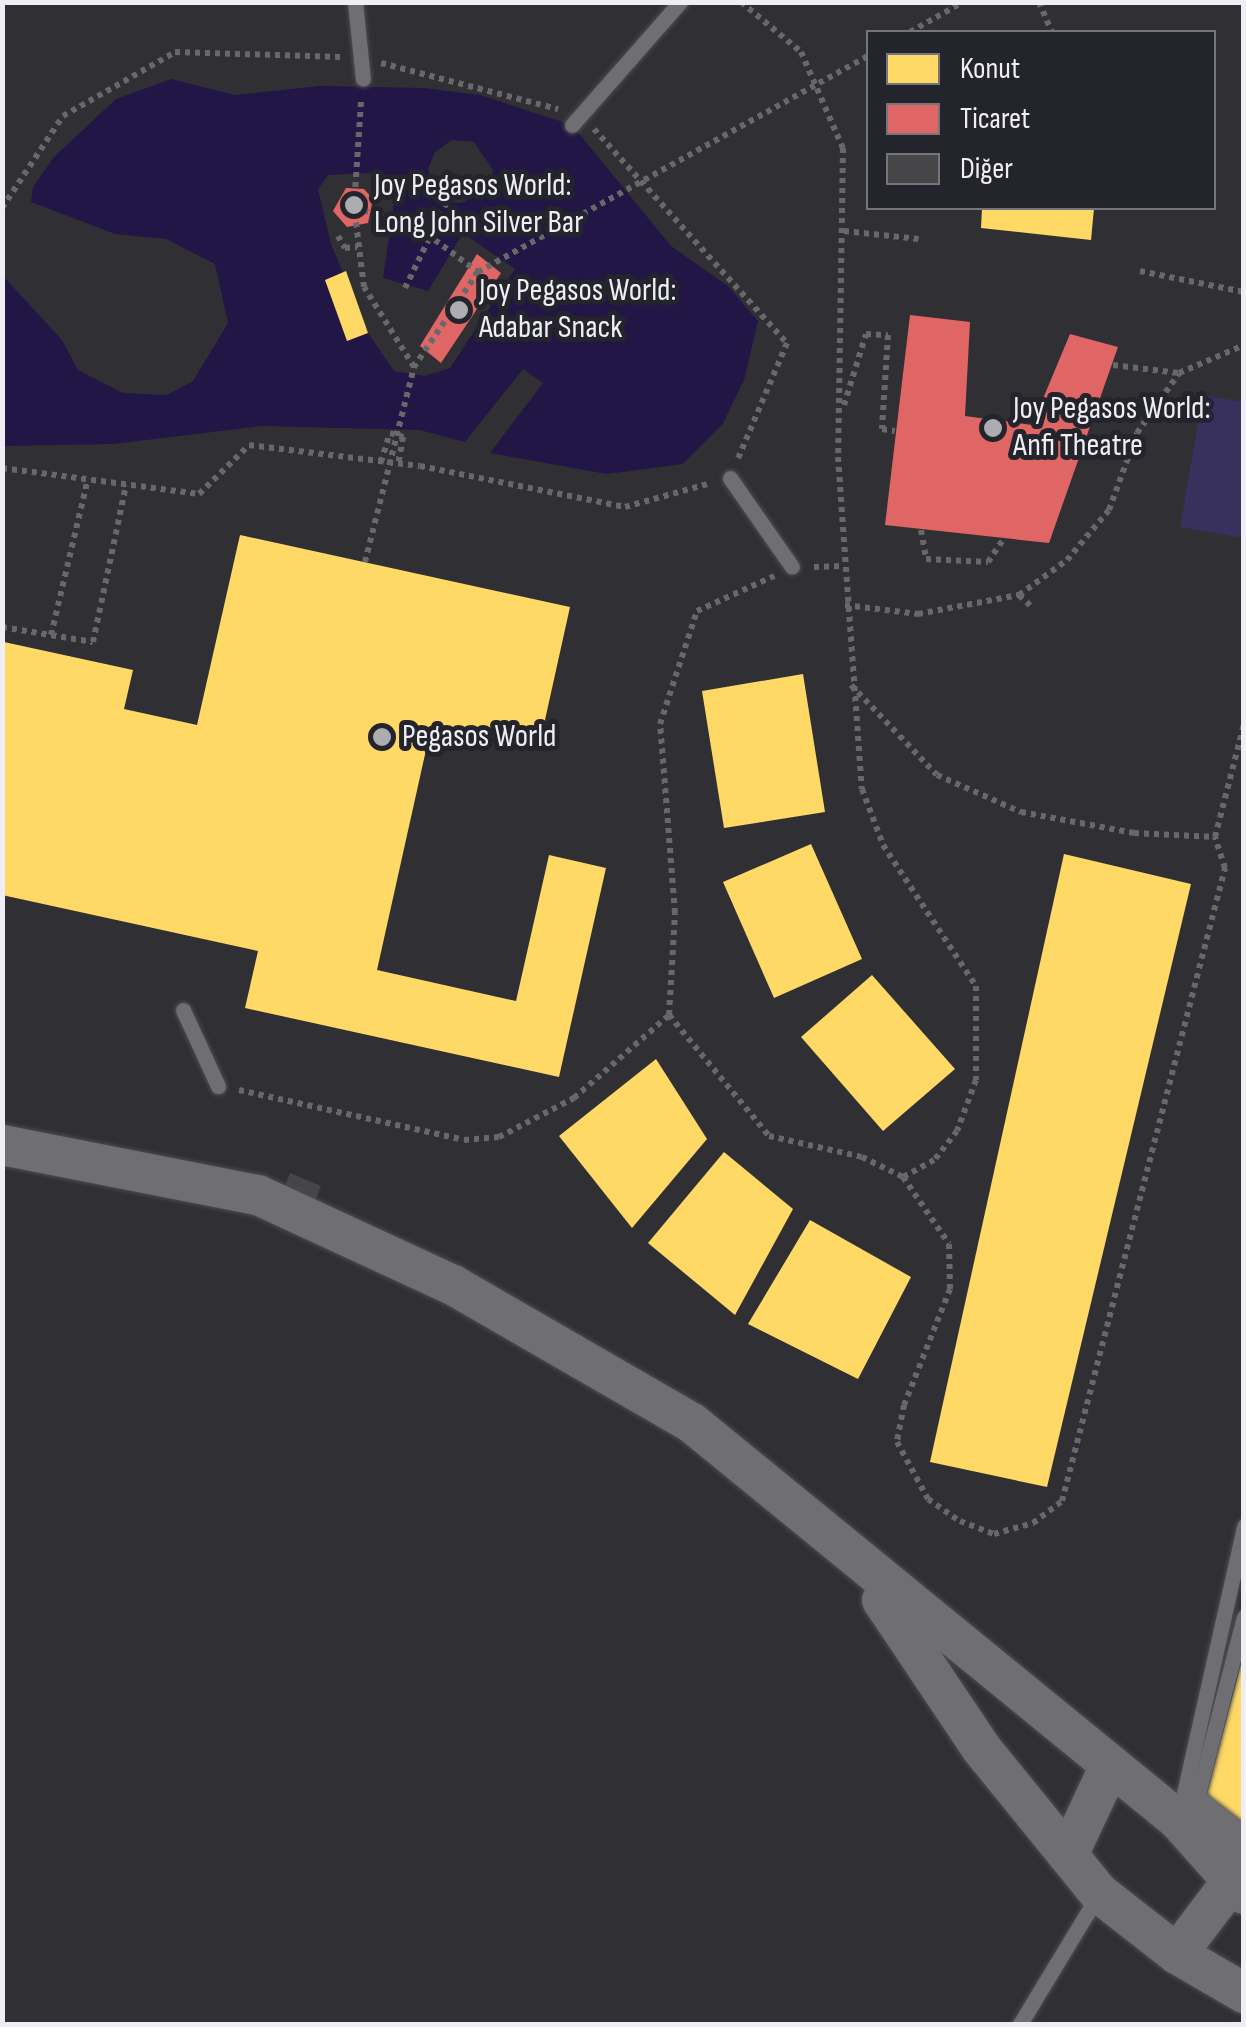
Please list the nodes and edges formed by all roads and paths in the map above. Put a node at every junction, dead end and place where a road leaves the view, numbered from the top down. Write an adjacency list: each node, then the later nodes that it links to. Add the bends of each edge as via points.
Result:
1 (355, 2): 9 (lane)
2 (680, 2): 12 (lane)
3 (741, 2): 11 (path, via 801,52)
4 (963, 2): 6 (path)
5 (1038, 2): 7 (path)
6 (914, 30)
7 (1051, 30)
8 (866, 57): 11 (path)
9 (360, 58): 10 (lane); 12 (path); 16 (path, via 175,52 63,116)
10 (363, 79): 15 (path)
11 (820, 84): 13 (path); 17 (path, via 843,148)
12 (577, 120): 13 (path)
13 (635, 181): 23 (path); 36 (path, via 787,343)
14 (447, 202): 18 (path)
15 (354, 206): 18 (path); 21 (path)
16 (2, 208)
17 (844, 232): 20 (path); 30 (path)
18 (427, 234): 23 (path); 24 (path)
19 (338, 236): 21 (path, via 345,248)
20 (918, 239)
21 (356, 248): 28 (path, via 364,287)
22 (1140, 271): 25 (path)
23 (478, 272): 28 (path)
24 (405, 288)
25 (1244, 292)
26 (1244, 345): 29 (path)
27 (1113, 364): 29 (path)
28 (414, 367): 32 (path, bridge)
29 (1178, 373): 44 (path, via 1137,432 1109,510 1066,560)
30 (840, 417): 31 (path, via 866,334 888,335 882,429); 42 (path)
31 (895, 432)
32 (396, 435): 33 (path, via 390,433); 34 (path, via 402,436); 41 (path, bridge)
33 (381, 462): 34 (path); 38 (path, via 249,444 198,494)
34 (398, 464): 36 (path, via 626,508)
35 (2, 468): 37 (path)
36 (730, 478): 43 (lane)
37 (88, 480): 38 (path); 48 (path)
38 (126, 484): 48 (path, via 93,642)
39 (921, 530): 40 (path, via 926,559 988,562)
40 (1004, 538)
41 (365, 562)
42 (843, 566): 43 (path); 45 (path)
43 (792, 568): 53 (path, via 697,611 660,724 675,913)
44 (1019, 595): 45 (path, via 918,614); 46 (path)
45 (845, 605): 49 (path)
46 (1033, 608)
47 (2, 627): 48 (path)
48 (51, 635)
49 (851, 685): 51 (path, via 937,775 1021,812 1134,833); 56 (path, via 862,789 883,845 976,986 976,1080 957,1131 934,1160)
50 (1244, 724): 51 (path)
51 (1214, 837): 56 (path, via 1225,868 1062,1501 1032,1523 994,1534 960,1521 928,1499 897,1442 904,1405 950,1289 949,1244)
52 (182, 1010): 54 (lane)
53 (669, 1015): 54 (path, via 574,1098 499,1137 464,1140); 56 (path, via 769,1136 862,1157)
54 (218, 1086)
55 (2, 1145): 58 (street, via 258,1195 454,1285 692,1423)
56 (902, 1177)
57 (1244, 1526): 61 (lane)
58 (858, 1564): 60 (street); 62 (street, via 981,1748)
59 (1244, 1617): 61 (lane)
60 (1109, 1768): 61 (street); 62 (street)
61 (1187, 1813): 63 (street)
62 (1068, 1854): 64 (street)
63 (1240, 1873): 65 (street)
64 (1100, 1894): 65 (street); 67 (lane)
65 (1177, 1954): 66 (street)
66 (1244, 1993)
67 (1020, 2024)

